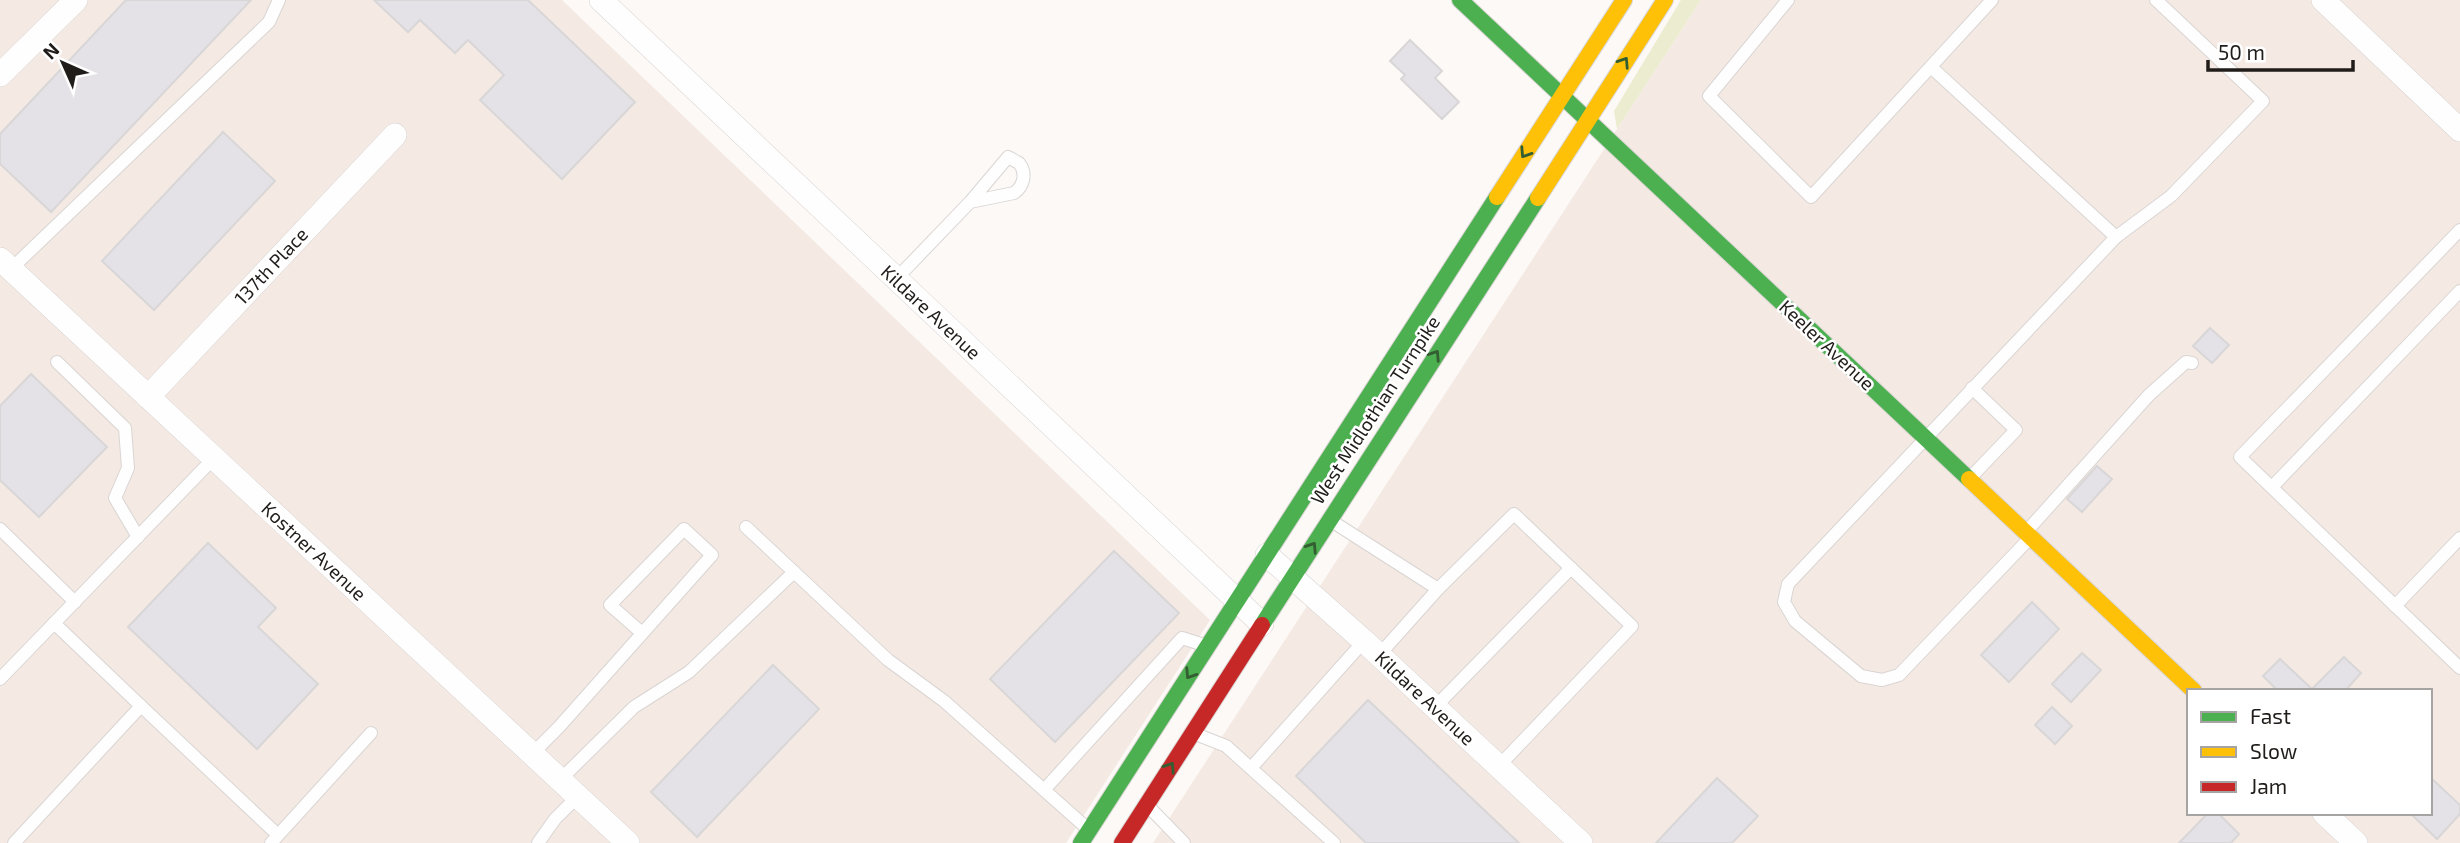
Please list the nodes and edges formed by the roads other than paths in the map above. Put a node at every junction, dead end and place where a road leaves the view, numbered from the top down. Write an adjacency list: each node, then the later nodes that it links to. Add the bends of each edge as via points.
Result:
1 (76, 0): 12 (street)
2 (279, 0): 20 (lane, via 268,22)
3 (601, 0): 21 (street, Kildare Avenue)
4 (1460, 0): 13 (main road, Keeler Avenue)
5 (1624, 0): 13 (main road, West Midlothian Turnpike)
6 (1665, 0): 14 (main road, West Midlothian Turnpike, one-way to 6)
7 (1788, 0): 11 (lane, via 1709,96 1811,197)
8 (1992, 0): 11 (lane)
9 (2156, 0): 19 (lane, via 2263,100 2171,196)
10 (2323, 0): 15 (street)
11 (1931, 67): 19 (lane)
12 (0, 75)
13 (1562, 96): 14 (main road, Keeler Avenue); 37 (main road, West Midlothian Turnpike, one-way to 37)
14 (1587, 119): 27 (main road, Keeler Avenue); 31 (main road, West Midlothian Turnpike, one-way to 14)
15 (2460, 130)
16 (395, 135): 26 (street, 137th Place)
17 (970, 202): 21 (lane)
18 (2460, 230): 30 (lane, via 2240,457)
19 (2116, 237): 25 (lane)
20 (5, 264): 26 (street, Kostner Avenue)
21 (896, 279): 42 (street, Kildare Avenue)
22 (2460, 291): 30 (lane)
23 (57, 362): 35 (lane, via 125,428 128,468 115,498)
24 (2192, 363): 34 (lane, via 2186,362 2149,395)
25 (1972, 388): 27 (lane); 29 (lane, via 2016,430)
26 (148, 397): 28 (street, Kostner Avenue)
27 (1925, 438): 29 (main road, Keeler Avenue); 34 (lane, via 1788,584 1784,602 1795,621 1861,676 1882,680 1899,675)
28 (214, 458): 35 (lane); 57 (street, Kostner Avenue)
29 (1969, 478): 34 (main road, Keeler Avenue)
30 (2272, 487): 44 (lane)
31 (1330, 520): 40 (main road, West Midlothian Turnpike, one-way to 31); 41 (lane)
32 (746, 527): 39 (lane)
33 (0, 529): 43 (lane)
34 (2028, 534): 52 (main road, Keeler Avenue)
35 (138, 537): 43 (lane)
36 (2460, 538): 44 (lane)
37 (1267, 555): 40 (street, Kildare Avenue); 42 (main road, West Midlothian Turnpike)
38 (1571, 568): 41 (lane, via 1514,514); 54 (lane); 58 (lane, via 1632,626)
39 (794, 572): 60 (lane, via 689,672 634,707); 61 (lane, via 888,660 944,701)
40 (1293, 578): 46 (main road, West Midlothian Turnpike); 49 (street, Kildare Avenue)
41 (1438, 589): 49 (lane)
42 (1237, 601): 46 (street, Kildare Avenue); 48 (main road, West Midlothian Turnpike)
43 (75, 602): 45 (lane)
44 (2395, 606): 50 (lane)
45 (54, 623): 51 (lane); 53 (lane)
46 (1262, 624): 56 (main road, West Midlothian Turnpike)
47 (642, 633): 47 (lane, via 712,555 684,529 610,605); 57 (lane)
48 (1208, 646): 61 (lane, via 1182,638); 65 (main road, West Midlothian Turnpike, one-way to 65)
49 (1372, 648): 54 (street, Kildare Avenue); 59 (lane)
50 (2460, 668)
51 (0, 679)
52 (2192, 689)
53 (141, 706): 66 (lane); 67 (lane)
54 (1435, 707): 58 (street, Kildare Avenue)
55 (371, 733): 66 (lane)
56 (1192, 733): 59 (lane, via 1226,746); 63 (main road, West Midlothian Turnpike, one-way to 56)
57 (533, 754): 60 (street, Kostner Avenue)
58 (1499, 766): 73 (street, Kildare Avenue)
59 (1251, 768): 72 (lane)
60 (560, 780): 62 (street, Kostner Avenue)
61 (1044, 790): 65 (lane)
62 (578, 796): 68 (lane); 69 (street, Kostner Avenue)
63 (1147, 805): 70 (main road, West Midlothian Turnpike); 71 (lane)
64 (2327, 815): 74 (street)
65 (1085, 837)
66 (274, 839)
67 (14, 843)
68 (538, 843)
69 (628, 843)
70 (1122, 843)
71 (1184, 843)
72 (1334, 843)
73 (1581, 843)
74 (2356, 843)

